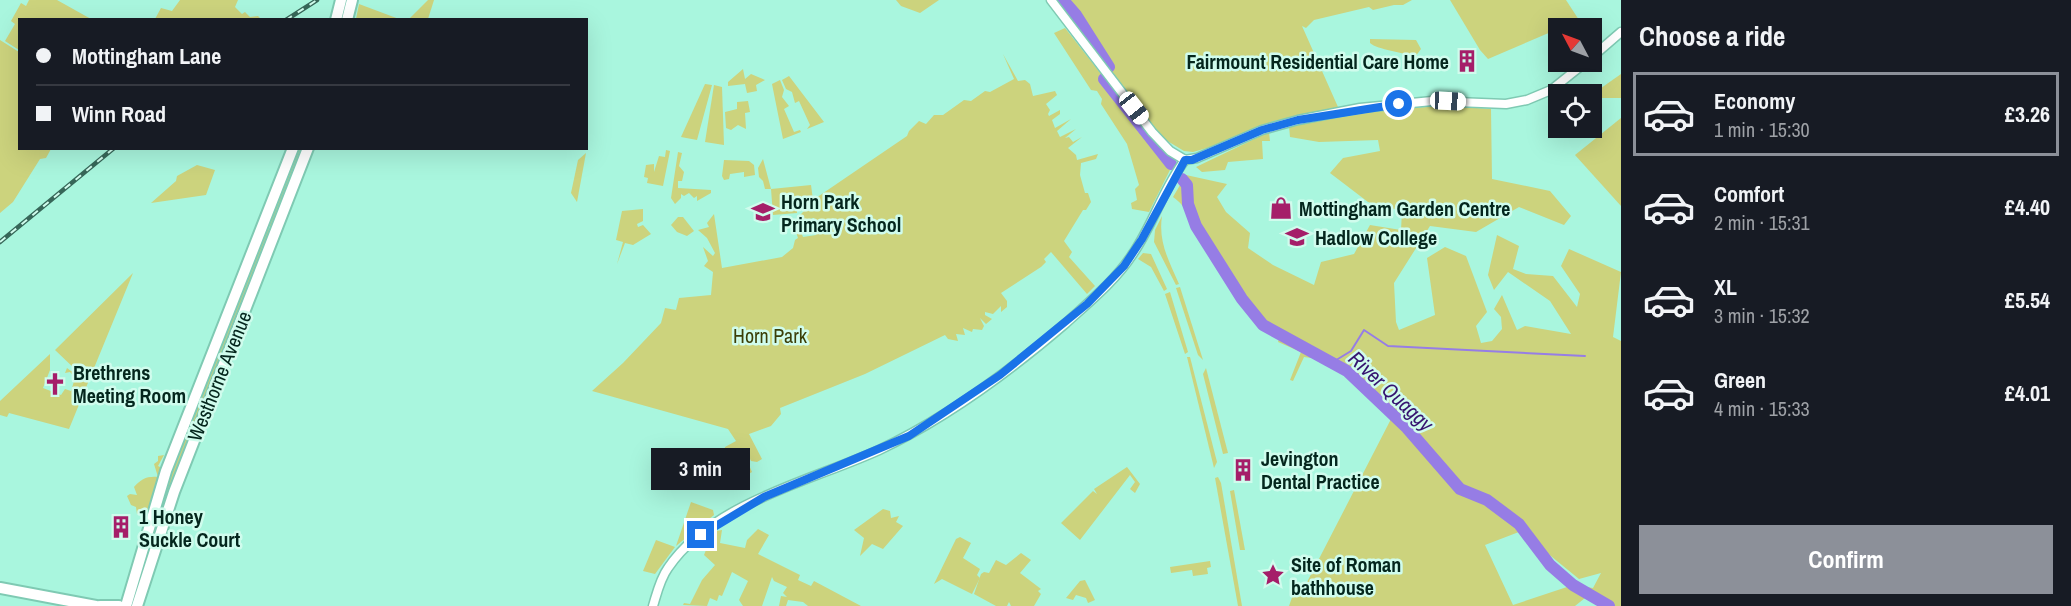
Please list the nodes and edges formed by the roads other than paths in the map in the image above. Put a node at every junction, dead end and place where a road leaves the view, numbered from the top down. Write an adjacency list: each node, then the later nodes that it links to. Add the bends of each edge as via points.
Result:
1 (352, 0): 5 (main road)
2 (1051, 0): 11 (street, via 1152,132)
3 (341, 2): 4 (main road)
4 (337, 18)
5 (348, 18)
6 (1621, 32): 7 (street)
7 (1602, 48)
8 (1574, 72): 11 (street, via 1551,90 1527,100 1506,104 1432,101 1360,108 1280,125)
9 (292, 150): 15 (main road, Westhorne Avenue, via 166,471)
10 (307, 150): 16 (main road, Westhorne Avenue, via 174,492)
11 (1185, 160): 17 (street, via 1132,256 1102,290 1060,327 969,398 909,436 764,497 712,526 668,568)
12 (0, 588): 13 (main road)
13 (98, 606): 14 (main road)
14 (119, 606)
15 (126, 606)
16 (137, 606)
17 (653, 606)

